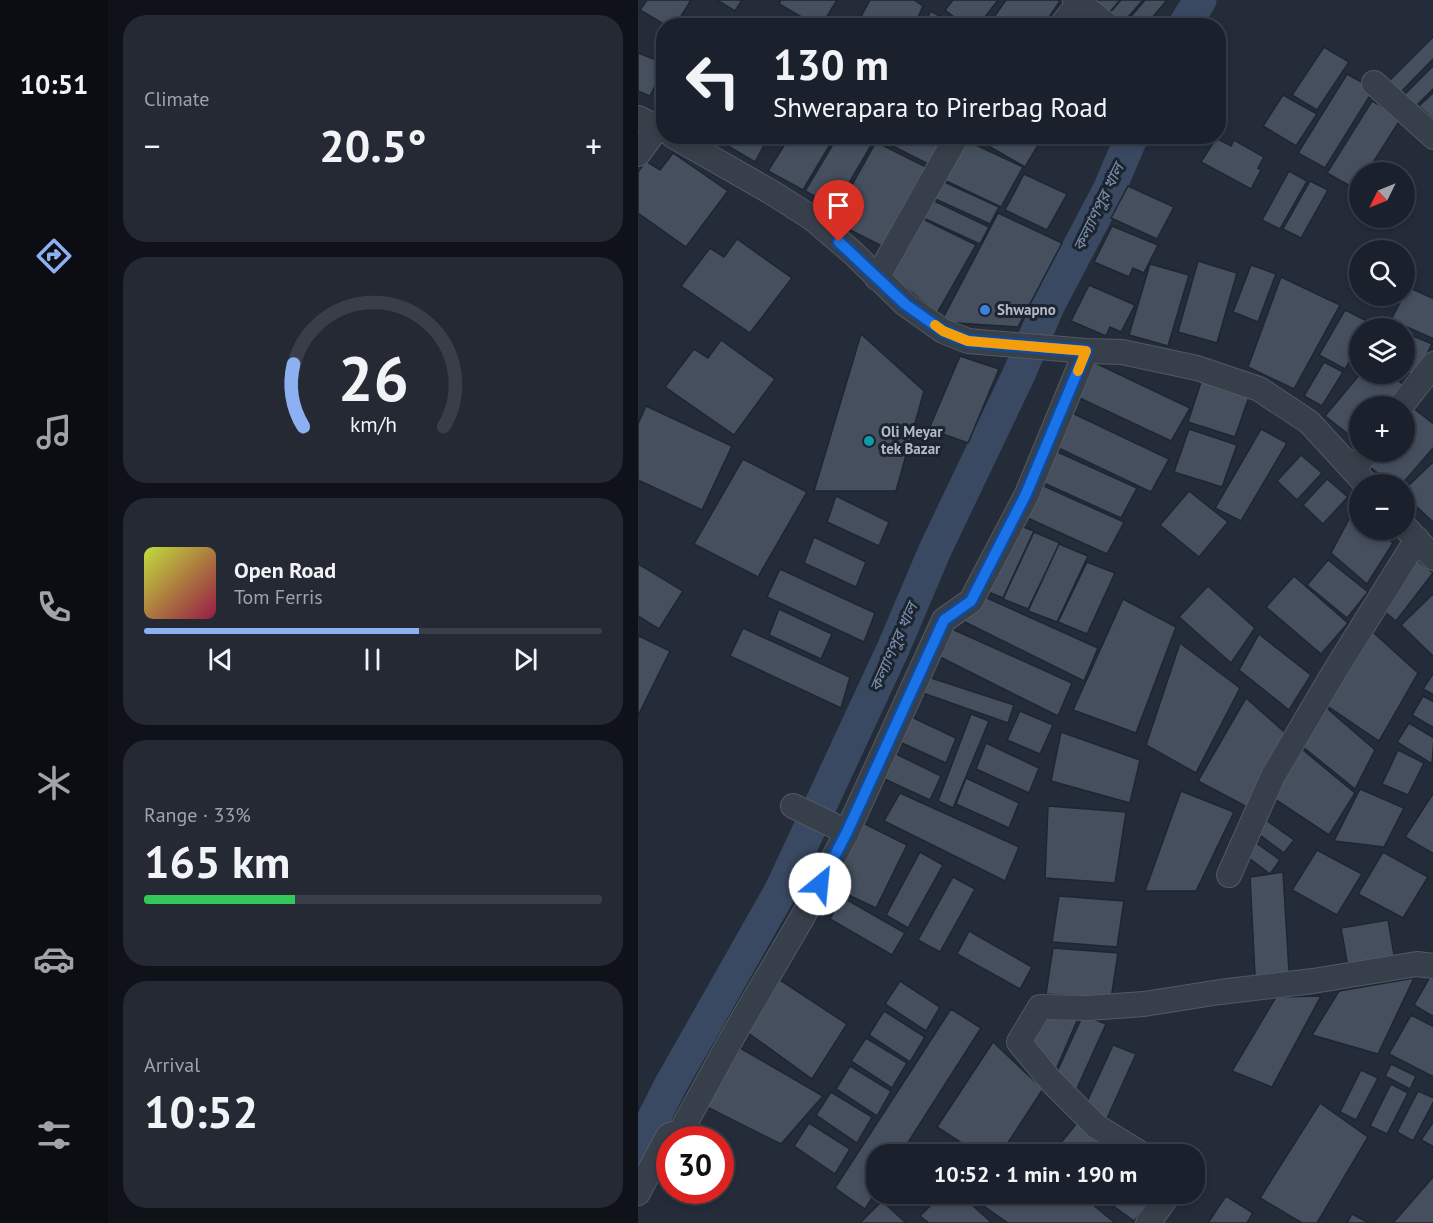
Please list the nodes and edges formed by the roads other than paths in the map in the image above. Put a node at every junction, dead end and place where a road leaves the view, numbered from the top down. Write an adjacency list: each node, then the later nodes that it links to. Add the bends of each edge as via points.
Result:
1 (1077, 2): 2 (street); 3 (street)
2 (1066, 18)
3 (1098, 18)
4 (1374, 83): 6 (street)
5 (656, 131): 9 (street)
6 (1433, 136)
7 (686, 144): 10 (street, via 812,218)
8 (952, 144): 10 (street)
9 (638, 154)
10 (877, 278): 11 (street, via 943,331 968,341)
11 (1086, 351): 14 (street, via 1122,352 1197,368 1259,389 1309,422); 19 (street, via 1026,494 971,601 944,620)
12 (1433, 364): 13 (street)
13 (1409, 396)
14 (1362, 469)
15 (1415, 537): 17 (street)
16 (1407, 540): 20 (street, via 1274,776)
17 (1433, 558)
18 (798, 809): 19 (street)
19 (837, 828): 23 (street, via 802,918 682,1131 668,1136)
20 (1229, 875)
21 (1433, 966): 22 (street, via 1417,964 1144,1004 1040,1007 1019,1042 1050,1081 1096,1126)
22 (1125, 1144)
23 (638, 1193)
24 (1162, 1204): 25 (street)
25 (1148, 1223)

